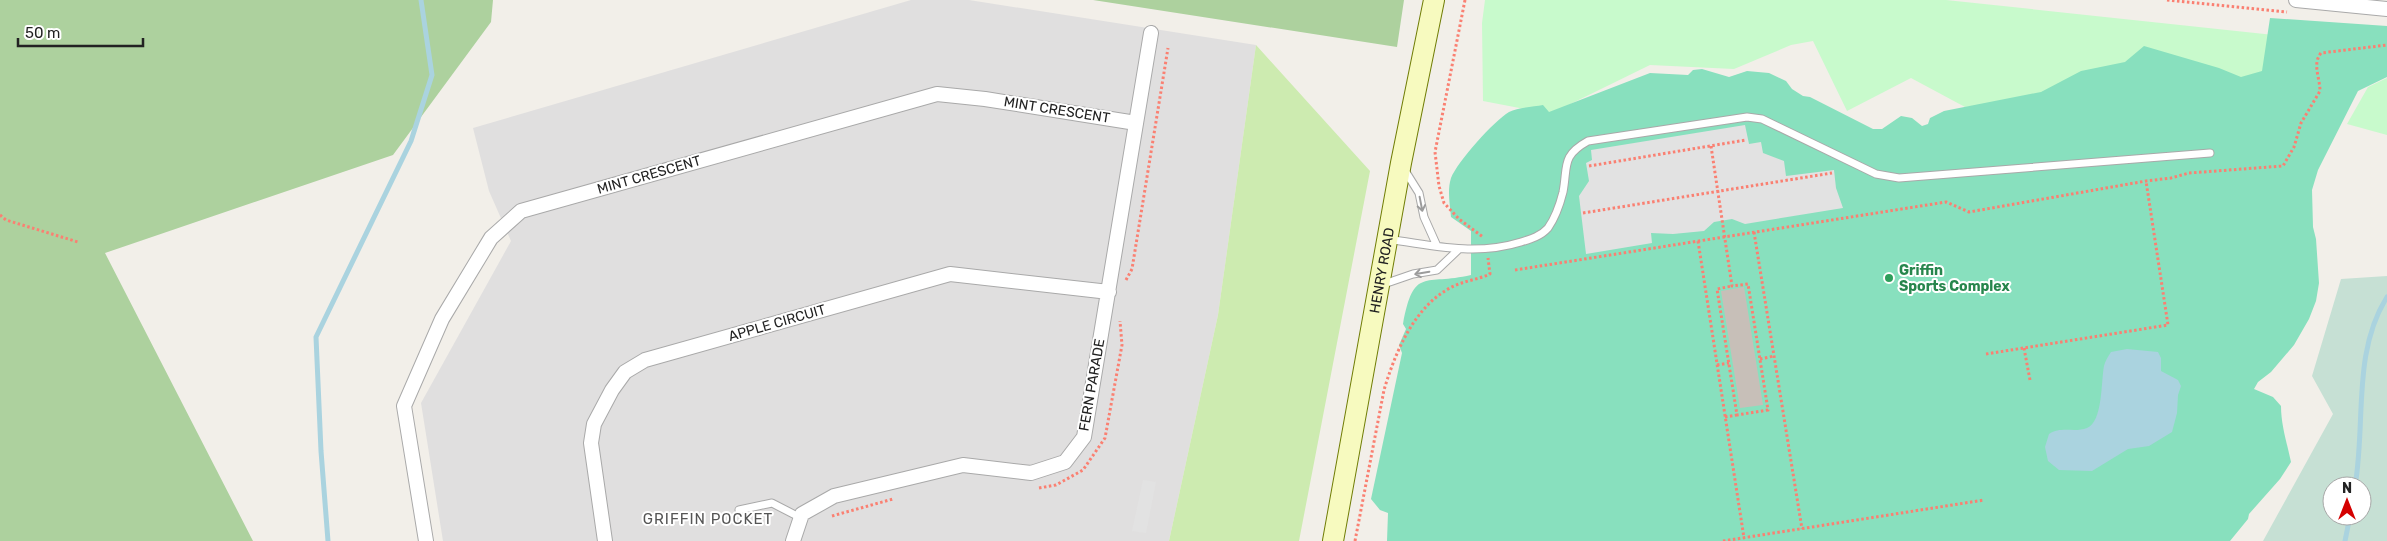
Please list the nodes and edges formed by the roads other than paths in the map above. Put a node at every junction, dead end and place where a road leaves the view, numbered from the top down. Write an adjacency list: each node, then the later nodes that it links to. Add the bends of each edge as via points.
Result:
1 (1434, 0): 7 (main road, HENRY ROAD)
2 (2293, 6): 3 (street)
3 (2387, 9)
4 (1151, 33): 5 (street, FERN PARADE)
5 (1136, 122): 12 (street, FERN PARADE); 15 (street, MINT CRESCENT, via 937,94 521,211 491,238 447,311 404,406)
6 (2210, 153): 10 (lane, via 1899,178 1876,174 1762,120 1747,117 1588,141 1574,148 1568,158 1562,194 1547,228 1536,237 1500,248)
7 (1401, 163): 8 (main road, HENRY ROAD); 9 (lane, one-way to 9, via 1419,193 1424,217)
8 (1388, 238): 9 (lane); 11 (main road, HENRY ROAD)
9 (1437, 246): 10 (lane)
10 (1458, 250): 11 (lane, one-way to 11, via 1437,270 1413,274)
11 (1379, 286): 18 (main road, HENRY ROAD)
12 (1109, 292): 14 (street, FERN PARADE, via 1084,437 1065,462 1031,473 963,465 834,496); 16 (street, APPLE CIRCUIT, via 950,274 645,360 625,372 594,424 591,443)
13 (739, 510): 14 (lane, via 772,503)
14 (800, 518): 17 (street)
15 (426, 541)
16 (605, 541)
17 (793, 541)
18 (1333, 541)

